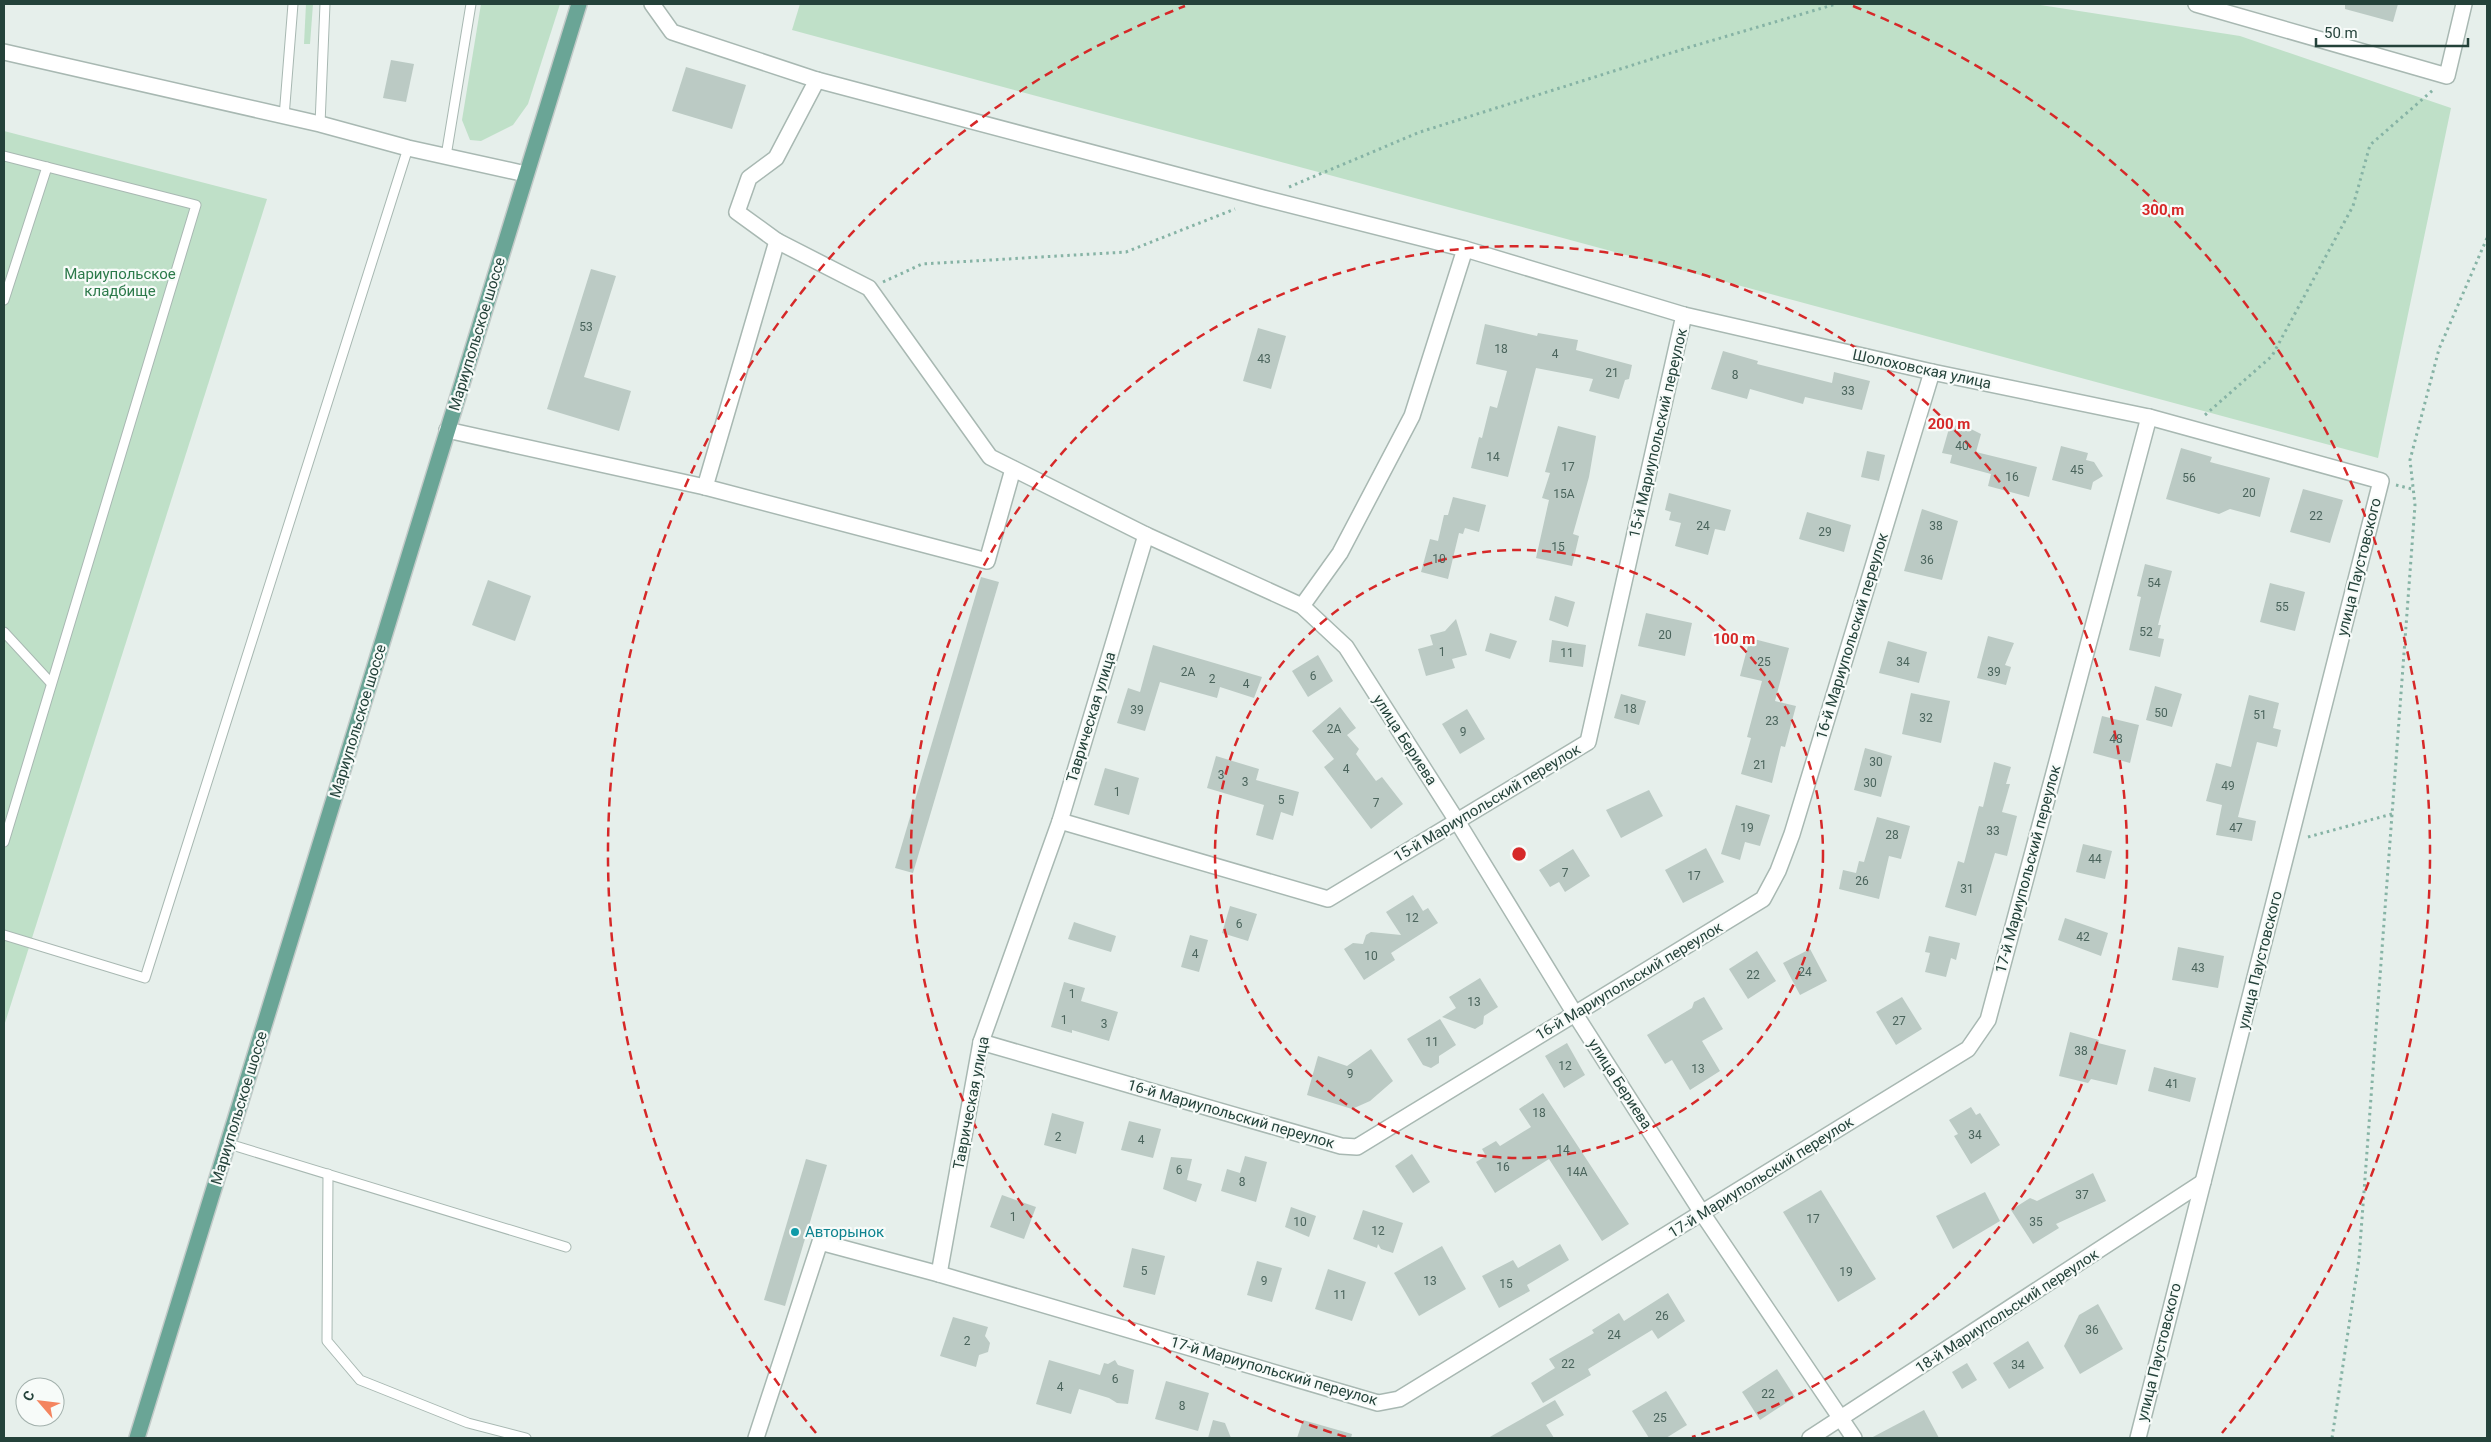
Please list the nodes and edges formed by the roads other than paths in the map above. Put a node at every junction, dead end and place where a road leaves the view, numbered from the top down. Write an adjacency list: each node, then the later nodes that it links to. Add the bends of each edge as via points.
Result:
1 (292, 4): 10 (lane)
2 (325, 4): 11 (lane)
3 (471, 4): 14 (lane)
4 (579, 4): 16 (main road, Мариупольское шоссе)
5 (652, 4): 9 (street, Шолоховская улица, via 672,32)
6 (2196, 4): 7 (street, via 2447,76)
7 (2464, 4)
8 (4, 52): 10 (street)
9 (817, 80): 17 (street, via 776,158 749,178 737,212); 18 (street, Шолоховская улица)
10 (284, 117): 11 (street)
11 (320, 124): 12 (street)
12 (408, 148): 14 (street); 34 (lane, via 145,978)
13 (4, 156): 15 (lane)
14 (446, 156): 16 (street)
15 (47, 167): 19 (lane); 30 (lane, via 196,205)
16 (526, 174): 23 (main road, Мариупольское шоссе)
17 (778, 241): 24 (street, улица Бериева, via 869,288 990,457); 26 (street)
18 (1465, 248): 20 (street, Шолоховская улица); 28 (street, via 1412,416 1340,553)
19 (4, 300)
20 (1684, 315): 21 (street, Шолоховская улица); 32 (street, 15-й Мариупольский переулок, via 1588,742)
21 (1932, 372): 22 (street, Шолоховская улица); 35 (street, 16-й Мариупольский переулок, via 1792,834 1763,899)
22 (2148, 417): 25 (street, Шолоховская улица); 40 (street, 17-й Мариупольский переулок, via 1988,1020 1968,1049)
23 (447, 430): 26 (street); 37 (main road, Мариупольское шоссе)
24 (1013, 469): 26 (street, via 987,561); 27 (street, улица Бериева)
25 (2381, 481): 39 (street, улица Паустовского)
26 (705, 487)
27 (1146, 535): 28 (street, улица Бериева); 31 (street, Таврическая улица)
28 (1302, 606): 32 (street, улица Бериева, via 1346,647)
29 (4, 632): 30 (lane)
30 (52, 684): 33 (lane)
31 (1060, 821): 32 (street, 15-й Мариупольский переулок, via 1328,899); 36 (street, Таврическая улица)
32 (1457, 822): 35 (street, улица Бериева)
33 (4, 842)
34 (4, 935)
35 (1575, 1014): 36 (street, 16-й Мариупольский переулок, via 1357,1147 1341,1146); 40 (street, улица Бериева)
36 (981, 1042): 42 (street, Таврическая улица)
37 (229, 1144): 38 (lane); 44 (main road, Мариупольское шоссе)
38 (328, 1174): 41 (lane); 45 (lane, via 327,1341 360,1380 468,1423)
39 (2203, 1182): 43 (street, 18-й Мариупольский переулок); 49 (street, улица Паустовского)
40 (1702, 1212): 42 (street, 17-й Мариупольский переулок, via 1399,1399 1378,1403); 43 (street, улица Бериева)
41 (566, 1247)
42 (940, 1274): 46 (street, via 820,1242)
43 (1842, 1419): 47 (street, 18-й Мариупольский переулок); 48 (street, улица Бериева)
44 (136, 1438)
45 (526, 1438)
46 (756, 1438)
47 (1810, 1438)
48 (1854, 1438)
49 (2138, 1438)

